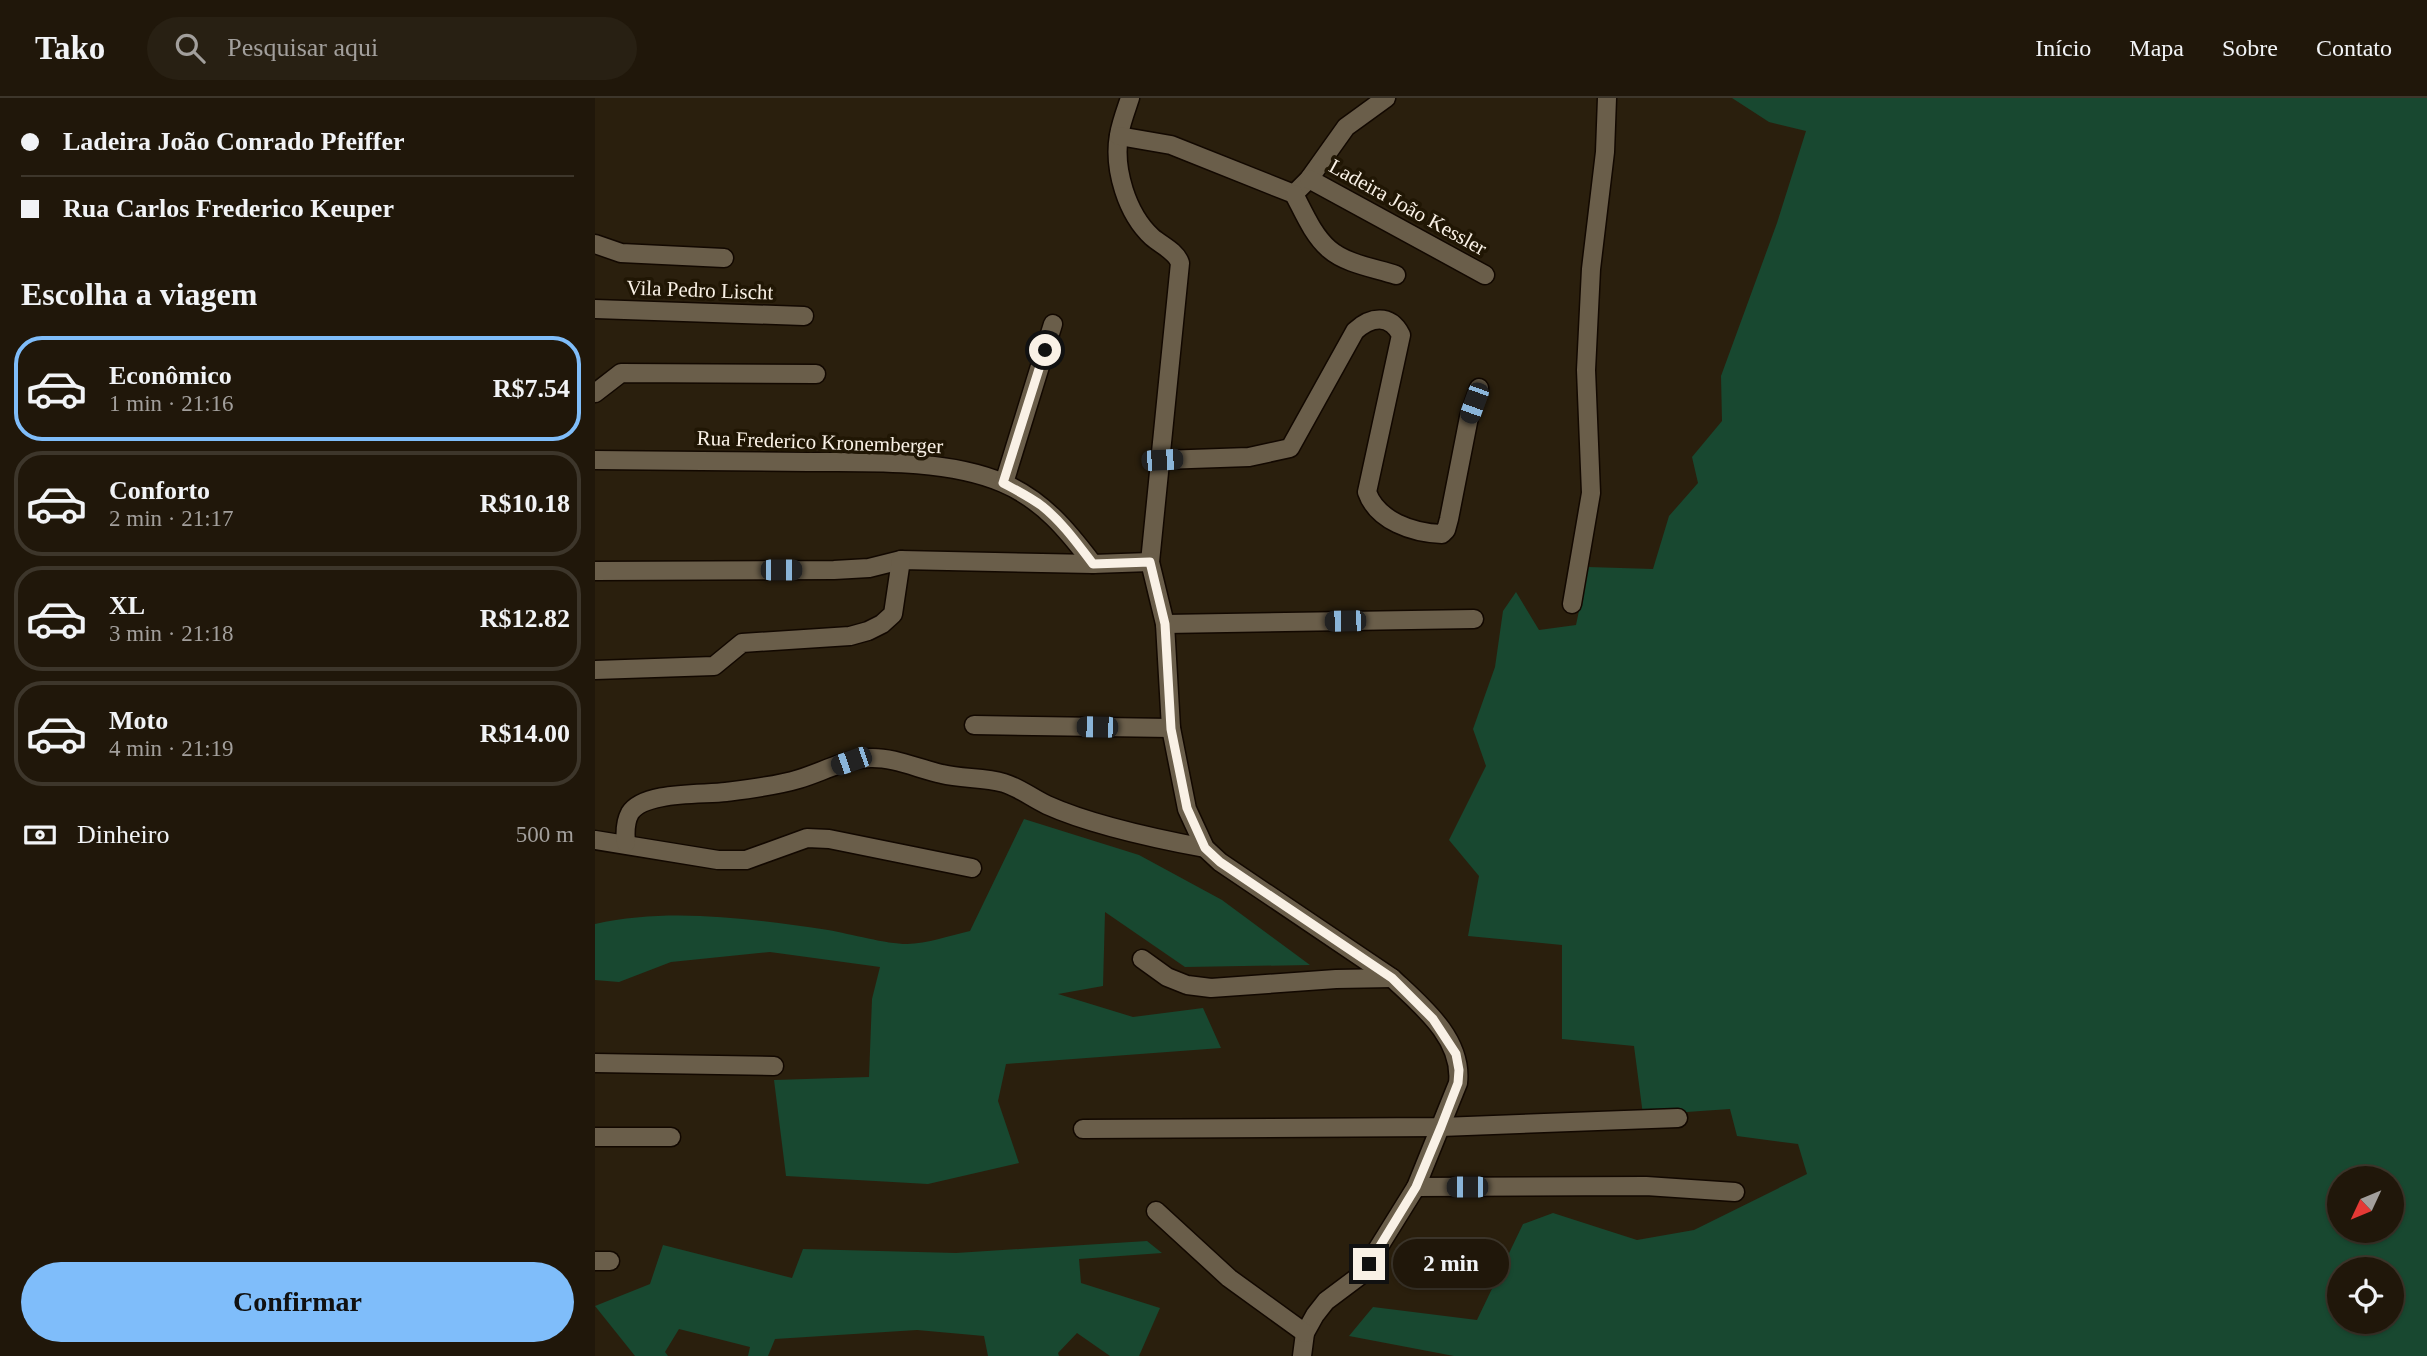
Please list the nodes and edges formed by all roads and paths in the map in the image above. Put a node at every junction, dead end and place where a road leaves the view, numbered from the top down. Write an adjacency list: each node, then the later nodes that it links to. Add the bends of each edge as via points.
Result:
1 (1130, 98): 4 (street)
2 (1386, 98): 5 (street, via 1346,127)
3 (1607, 98): 24 (street, via 1586,370 1591,493)
4 (1119, 136): 6 (street, via 1171,145); 18 (street, via 1118,160 1130,205 1152,237 1181,263)
5 (1309, 179): 6 (street); 10 (street, Ladeira João Kessler)
6 (1294, 194): 9 (street, via 1316,235 1330,250)
7 (595, 244): 8 (street, via 621,253)
8 (724, 258)
9 (1396, 275)
10 (1485, 275)
11 (595, 309): 12 (street, Vila Pedro Lischt)
12 (804, 316)
13 (1053, 324): 19 (street)
14 (816, 374): 16 (street, via 621,373)
15 (1479, 388): 18 (street, via 1449,519 1441,534 1425,533 1387,518 1367,492 1401,335 1387,320 1364,322 1355,331 1290,448 1249,457)
16 (595, 393)
17 (595, 460): 19 (street, Rua Frederico Kronemberger, via 878,462 958,469)
18 (1162, 460): 21 (street)
19 (1003, 483): 22 (street, Rua Frederico Kronemberger, via 1048,511)
20 (901, 560): 22 (street); 23 (street, via 834,570); 27 (street, via 893,614 868,631 742,643 714,666)
21 (1150, 562): 22 (street); 26 (street)
22 (1093, 564)
23 (595, 571)
24 (1572, 604)
25 (1473, 619): 26 (street)
26 (1165, 624): 29 (street)
27 (595, 670)
28 (974, 725): 29 (street)
29 (1171, 729): 32 (street, via 1187,808)
30 (595, 840): 31 (street)
31 (626, 844): 32 (street, via 627,820 643,801 755,788 851,761 884,758 959,778 1002,782 1085,818); 33 (street, via 746,860 807,838 829,839)
32 (1205, 848): 35 (street)
33 (972, 868)
34 (1142, 959): 35 (street, via 1187,985 1211,988)
35 (1392, 978): 39 (street, via 1433,1019 1456,1054 1458,1083)
36 (595, 1063): 37 (street)
37 (774, 1066)
38 (1678, 1118): 39 (street)
39 (1441, 1127): 40 (street); 43 (street)
40 (1083, 1129)
41 (595, 1137): 42 (street)
42 (671, 1137)
43 (1416, 1187): 44 (street, via 1646,1186); 46 (street, via 1362,1274 1326,1301)
44 (1735, 1192)
45 (1156, 1211): 46 (street, via 1229,1278)
46 (1305, 1333): 47 (street)
47 (1302, 1356)

